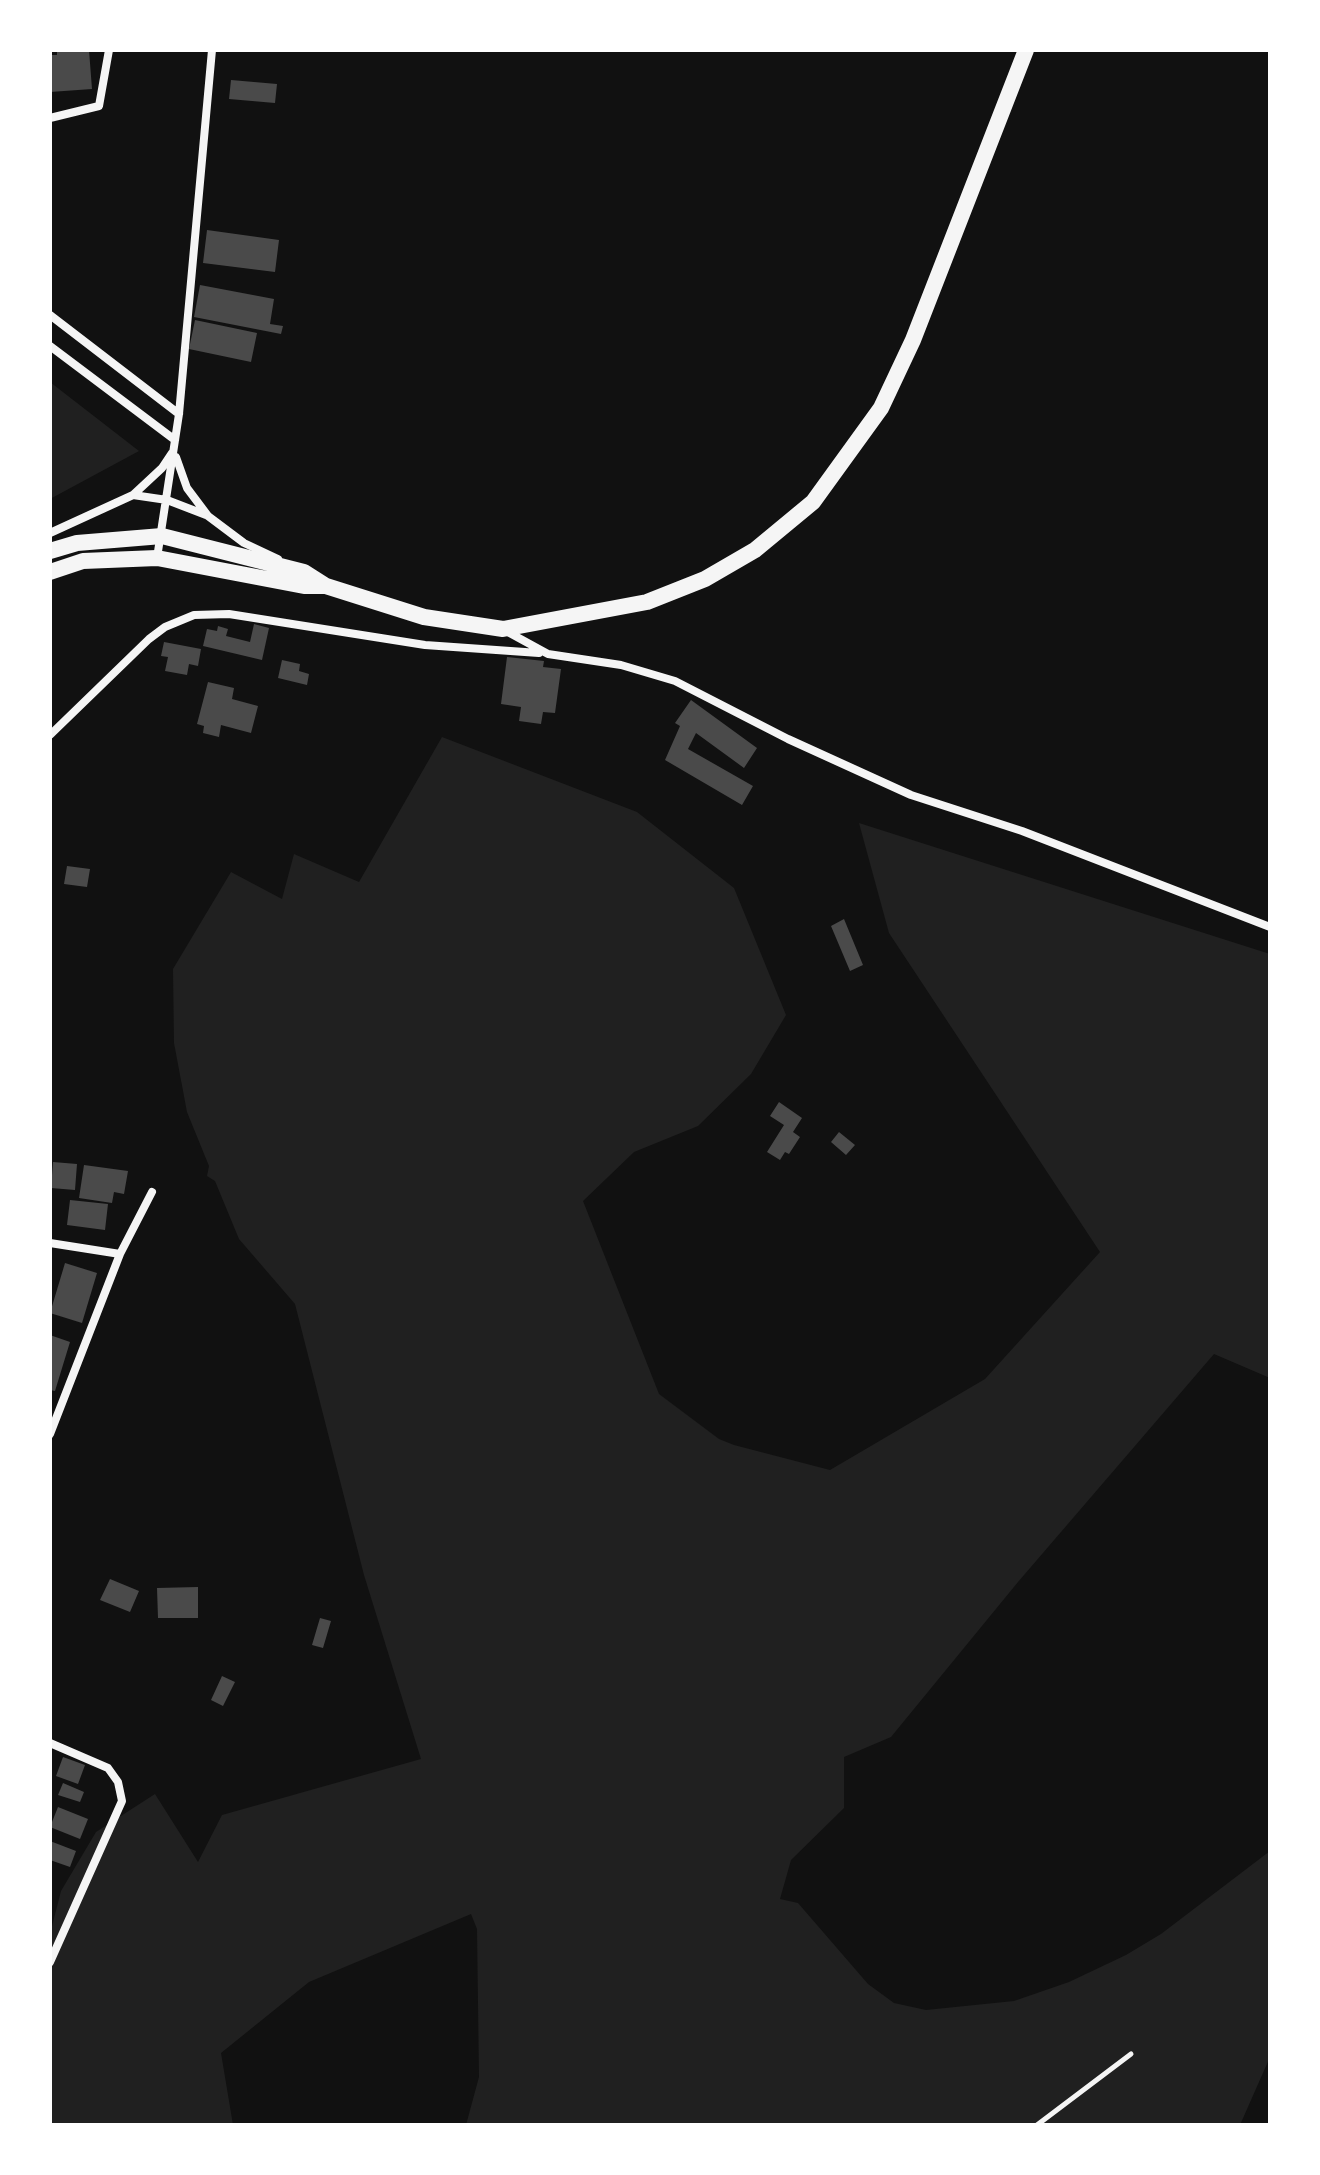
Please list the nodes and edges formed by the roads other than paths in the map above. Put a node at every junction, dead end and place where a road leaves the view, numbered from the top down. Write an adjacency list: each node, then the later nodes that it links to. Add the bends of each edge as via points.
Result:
1 (109, 50): 4 (street, via 99,106)
2 (212, 50): 7 (street)
3 (1026, 50): 19 (main road, via 913,340 881,408 813,502 755,550 705,579 647,602)
4 (50, 118)
5 (50, 315): 7 (street)
6 (50, 346): 8 (street)
7 (179, 414): 8 (street)
8 (175, 444): 9 (street, via 162,468); 10 (street); 11 (street, via 187,488)
9 (133, 495): 10 (street); 12 (street)
10 (167, 500): 11 (street); 13 (street)
11 (208, 516): 17 (street, via 244,543)
12 (50, 533)
13 (162, 536): 14 (main road, via 77,543); 15 (street); 17 (main road)
14 (50, 551)
15 (157, 558): 16 (main road, via 83,561); 18 (main road)
16 (50, 572)
17 (304, 572): 18 (main road)
18 (326, 586): 19 (main road, via 424,617)
19 (503, 629): 20 (street)
20 (548, 654): 21 (street, via 425,645 229,614 194,615 149,639); 22 (street, via 621,665 675,681 911,795 1022,831)
21 (50, 735)
22 (1270, 927)
23 (152, 1192): 25 (street)
24 (50, 1243): 25 (street)
25 (120, 1254): 26 (street)
26 (50, 1434)
27 (50, 1743): 28 (street, via 108,1768 122,1801)
28 (50, 1962)
29 (1131, 2054): 30 (lane)
30 (1037, 2125)

